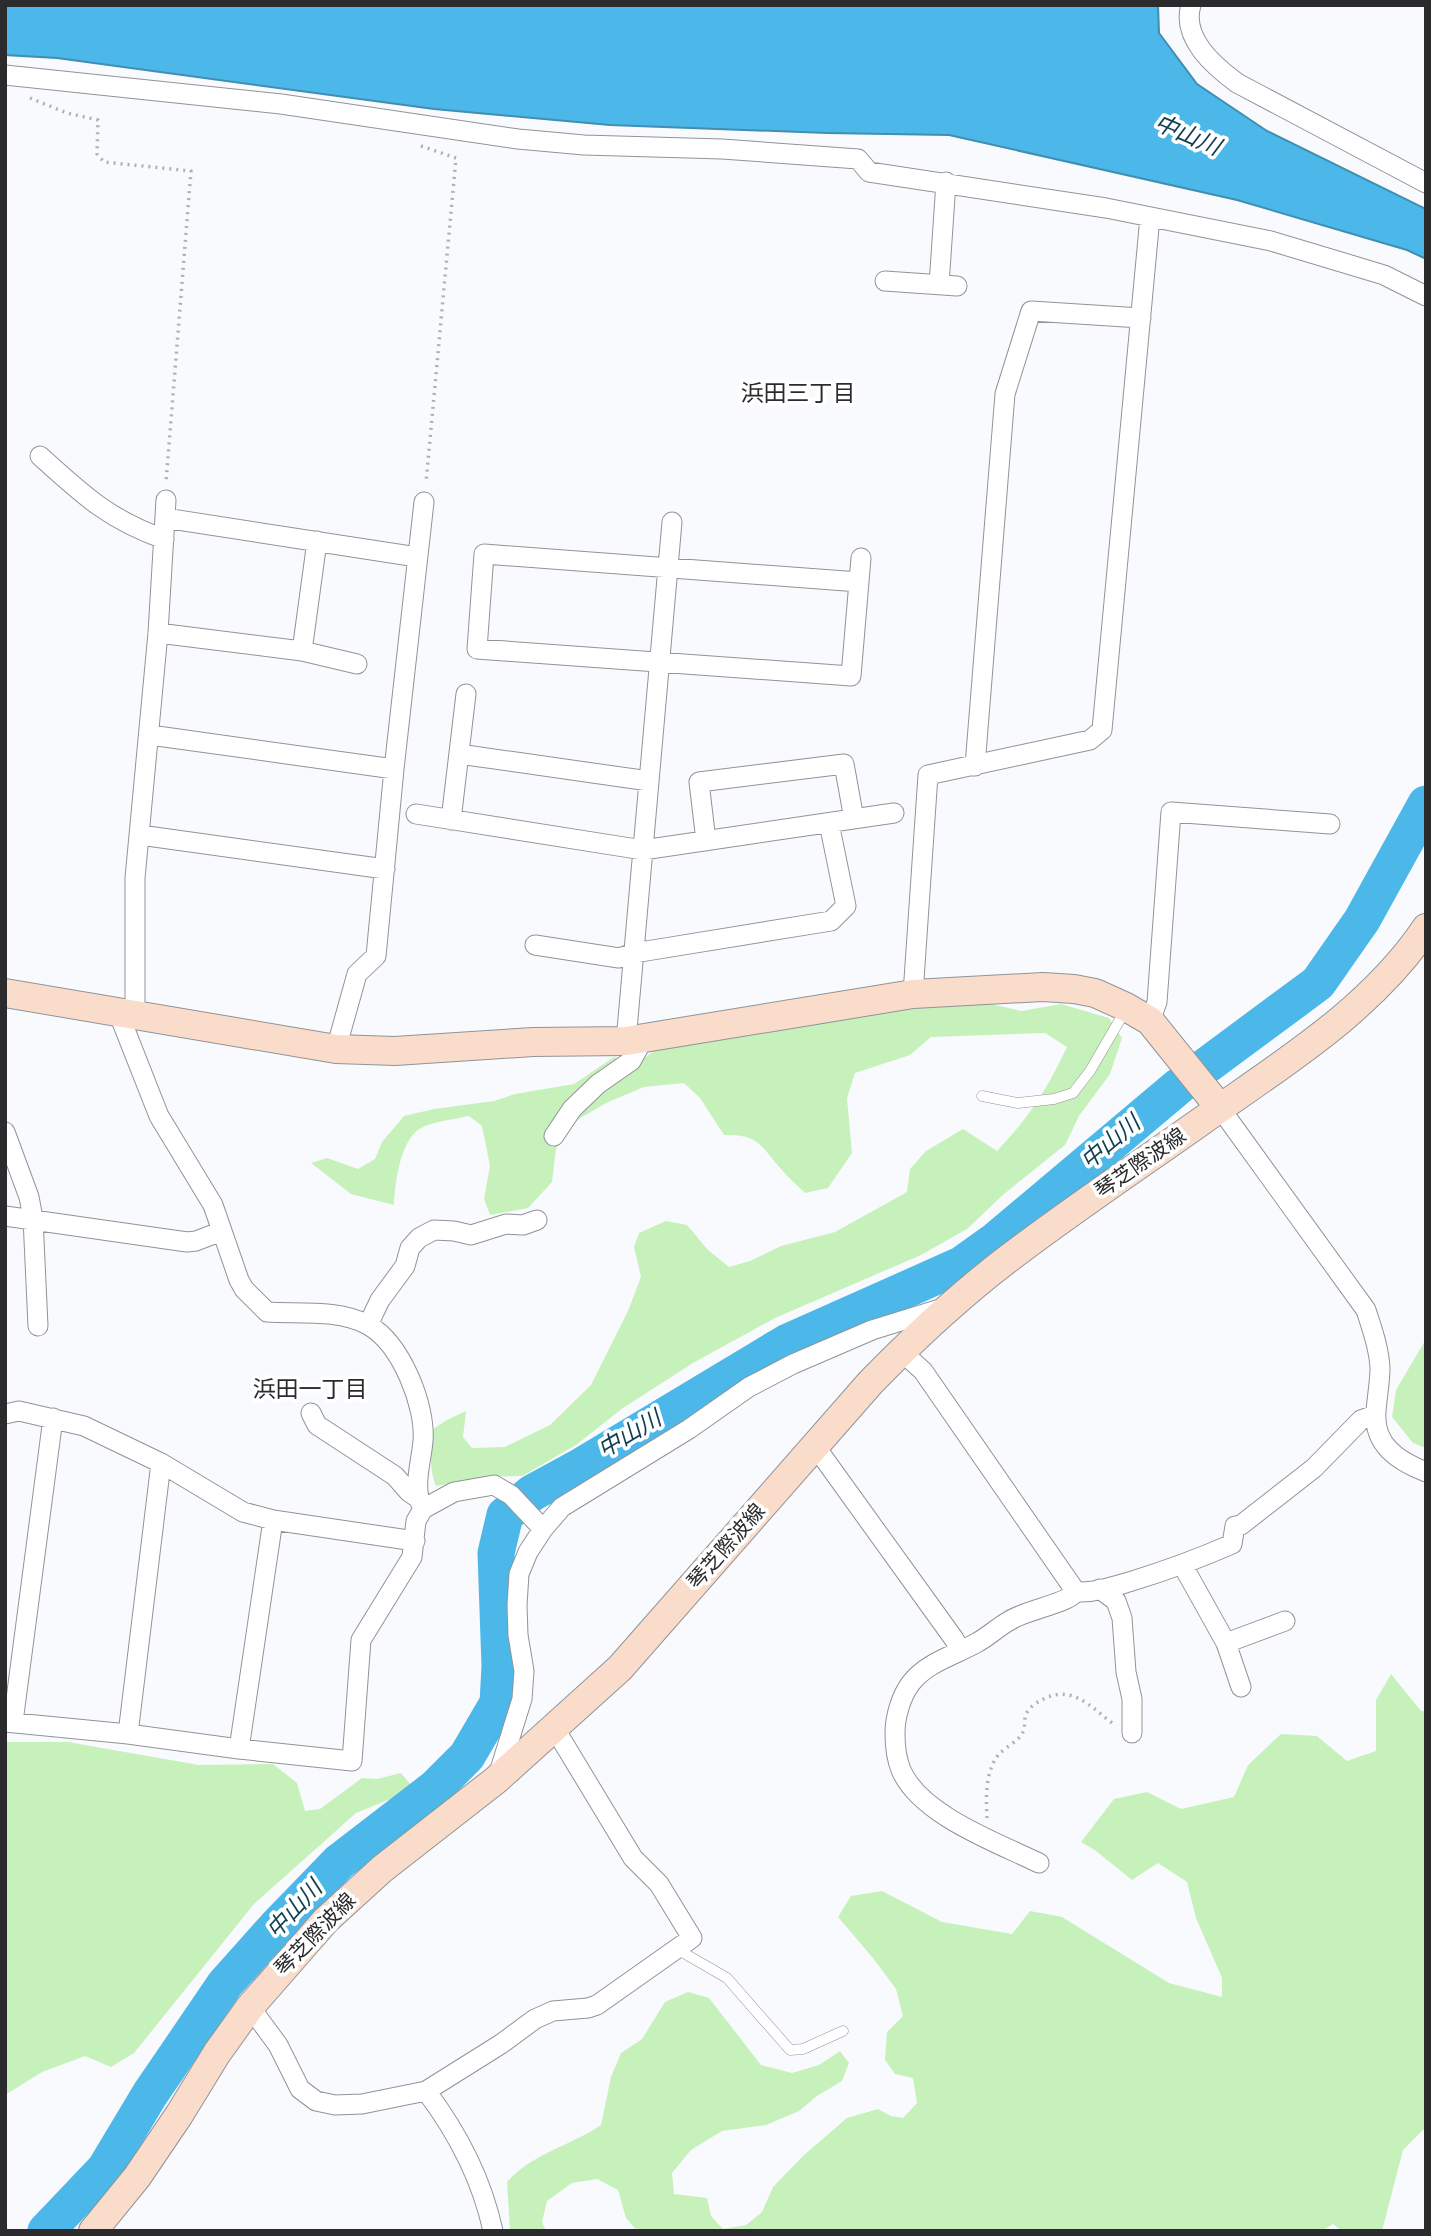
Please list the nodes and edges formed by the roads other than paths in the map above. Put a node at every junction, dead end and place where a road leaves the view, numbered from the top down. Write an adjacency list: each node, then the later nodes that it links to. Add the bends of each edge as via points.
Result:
1 (1191, 5): 4 (street, via 1188,13 1195,40 1212,64 1237,83)
2 (5, 75): 3 (street, via 281,104 518,139 858,159 869,172)
3 (946, 182): 5 (street); 6 (street, via 948,286)
4 (1426, 183)
5 (1150, 217): 7 (street, via 1271,241 1384,275); 8 (street)
6 (885, 281)
7 (1426, 296)
8 (1141, 318): 25 (street, via 1102,730 1090,740); 25 (street, via 1031,311 1005,394)
9 (40, 456): 12 (street, via 88,500 136,529)
10 (424, 502): 14 (street)
11 (672, 522): 16 (street)
12 (164, 539): 13 (street, via 166,509); 18 (street)
13 (317, 541): 14 (street); 19 (street)
14 (417, 557): 26 (street)
15 (861, 558): 17 (street)
16 (668, 568): 17 (street); 21 (street); 21 (street, via 484,554 477,649)
17 (859, 582): 21 (street, via 851,676)
18 (158, 633): 19 (street); 23 (street)
19 (302, 651): 20 (street)
20 (357, 664)
21 (660, 664): 27 (street)
22 (466, 694): 24 (street)
23 (150, 735): 26 (street); 34 (street)
24 (459, 754): 27 (street); 31 (street)
25 (975, 766): 42 (street, via 929,775)
26 (394, 769): 37 (street)
27 (649, 781): 36 (street)
28 (894, 813): 30 (street)
29 (416, 814): 31 (street)
30 (854, 819): 32 (street); 35 (street, via 844,764 699,782)
31 (451, 820): 36 (street)
32 (829, 822): 35 (street); 40 (street, via 846,906 831,921)
33 (1330, 824): 44 (street, via 1171,811 1157,1002)
34 (140, 835): 37 (street); 43 (street)
35 (706, 841): 36 (street)
36 (643, 850): 40 (street)
37 (385, 869): 46 (street, via 376,956 357,974)
38 (1426, 928): 48 (main road, 琴芝際波線, via 1389,974 1327,1031)
39 (536, 945): 40 (street, via 619,958)
40 (634, 953): 45 (street)
41 (5, 993): 43 (main road)
42 (913, 994): 44 (main road, via 1043,987 1095,993); 45 (main road)
43 (127, 1013): 46 (main road); 54 (street, via 159,1116 213,1205)
44 (1138, 1014): 47 (lane, via 1073,1093 1018,1103); 48 (main road)
45 (635, 1040): 46 (main road, via 396,1051); 50 (street, via 631,1060 572,1109)
46 (337, 1049)
47 (982, 1096)
48 (1212, 1098): 55 (main road, 琴芝際波線); 61 (street, via 1366,1310 1380,1368)
49 (5, 1132): 52 (street)
50 (554, 1136)
51 (5, 1216): 52 (street)
52 (33, 1218): 54 (street, via 187,1242); 57 (street)
53 (537, 1220): 56 (street, via 471,1236 434,1230 419,1238)
54 (222, 1231): 56 (street, via 239,1280 267,1312 342,1316)
55 (951, 1306): 58 (main road, 琴芝際波線); 68 (street, via 832,1346 749,1387 689,1429)
56 (368, 1325): 66 (street, via 402,1365 423,1418)
57 (38, 1326)
58 (901, 1351): 63 (main road, 琴芝際波線); 72 (street, via 923,1371)
59 (311, 1413): 66 (street, via 317,1425 395,1476)
60 (5, 1414): 62 (street, via 19,1411)
61 (1375, 1415): 65 (street, via 1389,1453); 70 (street, via 1361,1420 1314,1468 1235,1527 1232,1544)
62 (53, 1418): 64 (street, via 84,1426); 77 (street)
63 (815, 1446): 75 (street); 78 (main road, 琴芝際波線, via 628,1659)
64 (161, 1463): 67 (street, via 243,1512); 80 (street)
65 (1426, 1472)
66 (420, 1504): 68 (street, via 494,1485); 69 (street)
67 (273, 1520): 69 (street); 81 (street)
68 (536, 1521): 82 (street, via 519,1574 522,1699)
69 (415, 1541): 81 (street, via 412,1557 361,1640 352,1761)
70 (1182, 1566): 71 (street); 74 (street)
71 (1100, 1589): 72 (street); 79 (street, via 1116,1601 1122,1618)
72 (1076, 1592): 75 (street, via 1071,1598 1010,1620)
73 (1285, 1621): 74 (street)
74 (1226, 1643): 76 (street)
75 (960, 1650): 83 (street, via 927,1668 911,1683 900,1705 895,1749 901,1771 914,1790 939,1811)
76 (1241, 1687)
77 (9, 1722): 80 (street)
78 (555, 1729): 82 (main road, 琴芝際波線); 84 (street, via 633,1858 659,1884 692,1938)
79 (1132, 1733)
80 (128, 1734): 81 (street)
81 (239, 1749)
82 (496, 1780): 85 (main road, 琴芝際波線, via 326,1920)
83 (1039, 1863)
84 (675, 1948): 86 (lane, via 727,1978 790,2050); 87 (street, via 597,2005 553,2011 535,2019)
85 (250, 2007): 87 (street, via 278,2045 300,2089 316,2101 362,2104); 88 (main road, 琴芝際波線, via 137,2177)
86 (843, 2031)
87 (426, 2091): 89 (street, via 467,2158)
88 (93, 2231)
89 (493, 2231)

